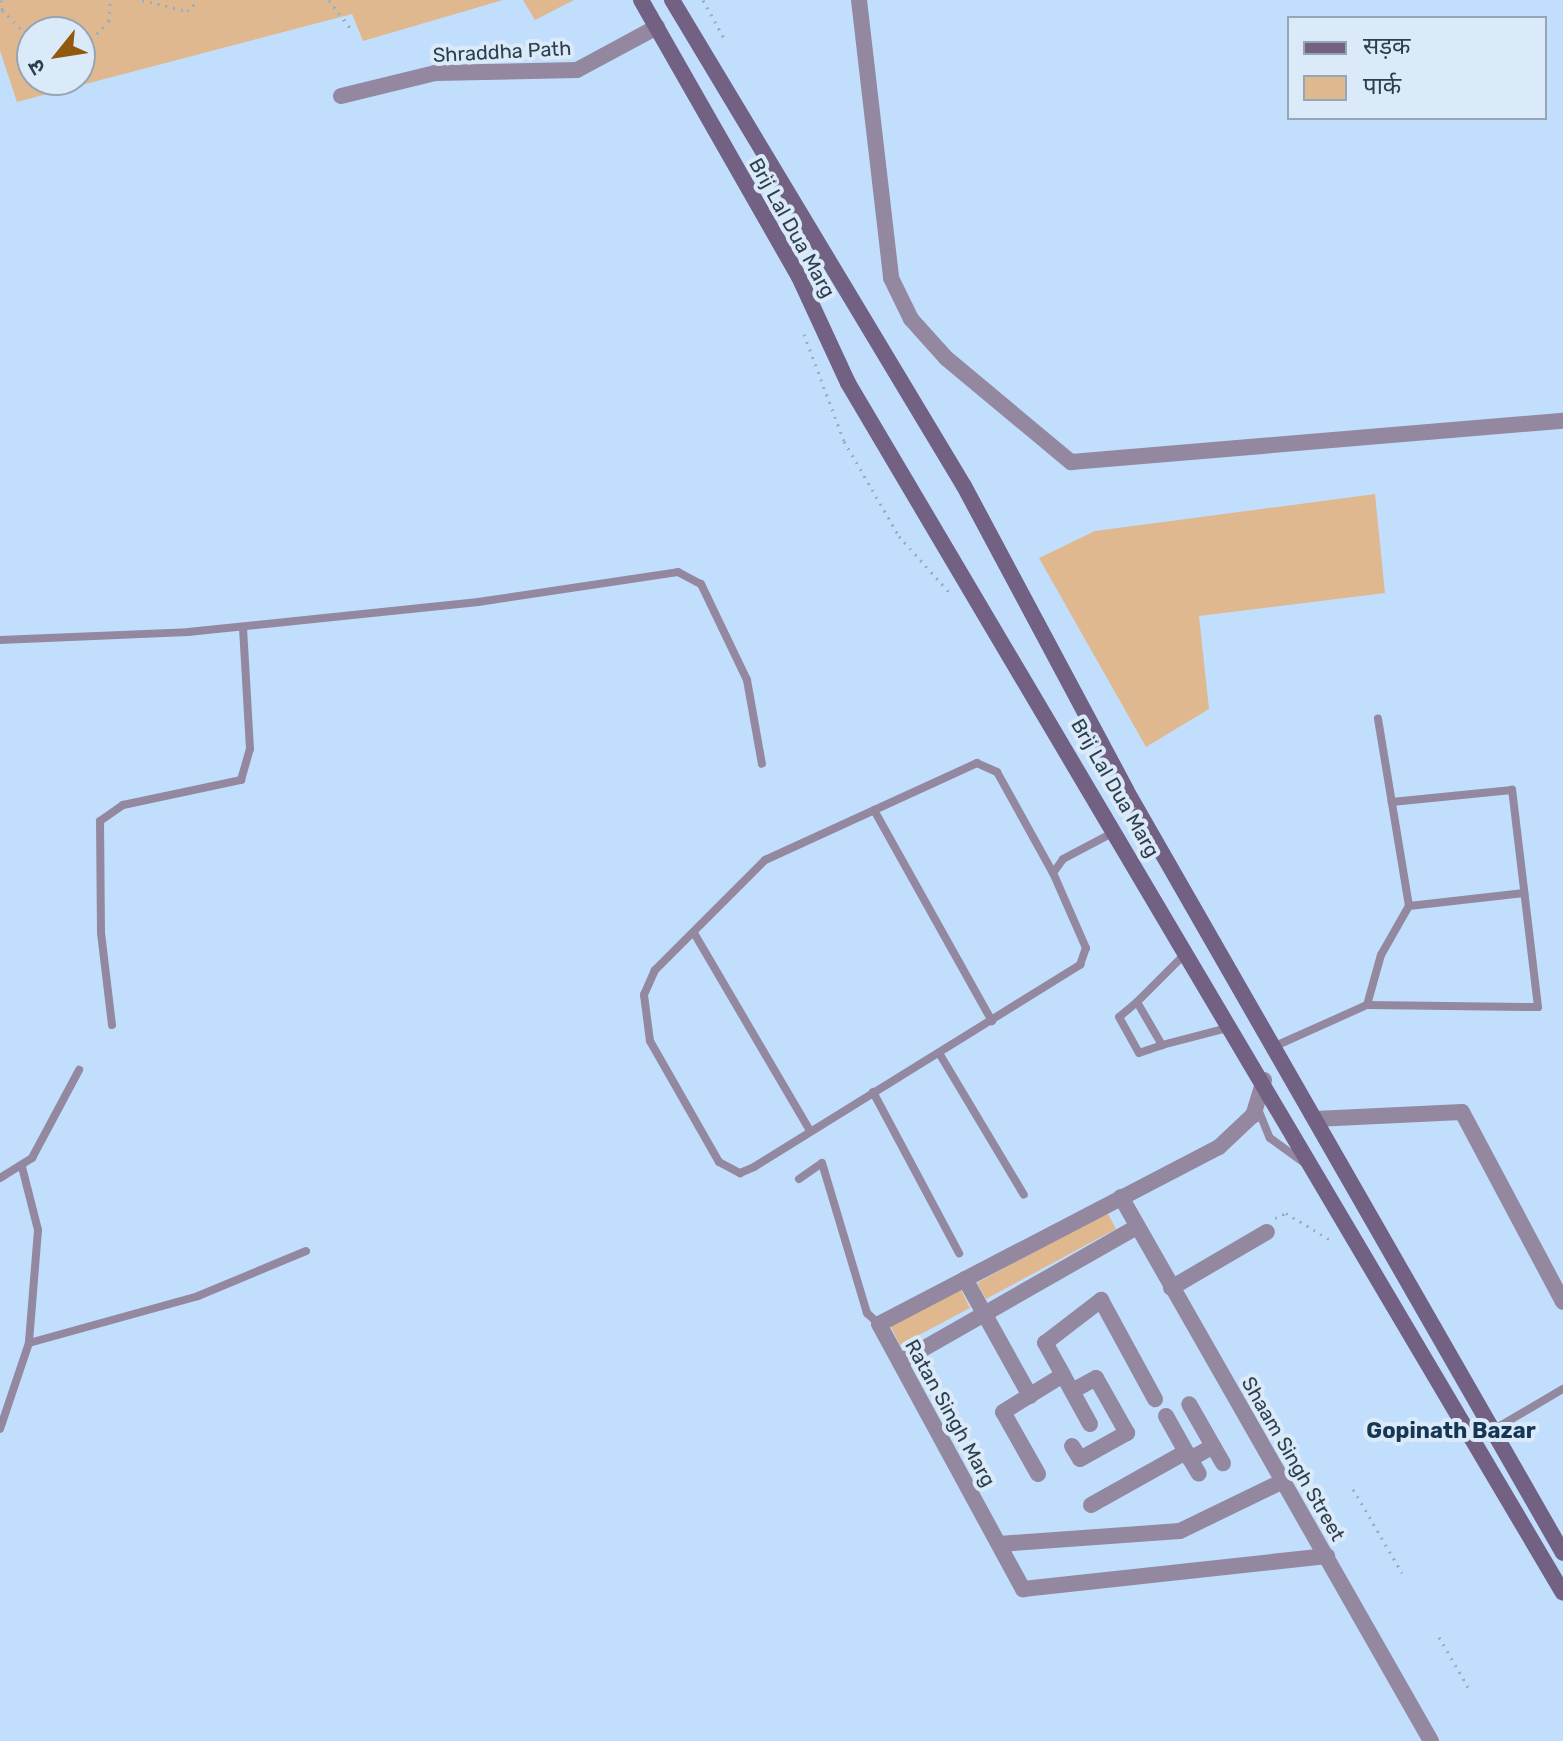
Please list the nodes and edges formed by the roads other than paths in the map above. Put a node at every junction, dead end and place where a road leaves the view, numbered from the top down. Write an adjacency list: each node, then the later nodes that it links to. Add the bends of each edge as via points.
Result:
1 (641, 0): 4 (street, Brij Lal Dua Marg)
2 (672, 0): 25 (street, Brij Lal Dua Marg, via 964,486)
3 (859, 0): 6 (street, via 891,278 911,319 946,358 1071,462 1097,465)
4 (657, 27): 5 (street, Shraddha Path, via 577,70 435,73); 13 (street, Brij Lal Dua Marg, via 799,277 848,383)
5 (341, 96)
6 (1563, 421)
7 (243, 627): 8 (lane); 10 (lane, via 691,575 710,599 747,680); 22 (lane, via 250,749 241,780 123,805 100,821 101,933)
8 (0, 640)
9 (1378, 719): 11 (lane)
10 (762, 764)
11 (1392, 802): 15 (lane, via 1512,790); 16 (lane)
12 (874, 810): 14 (lane, via 963,768 989,765); 17 (lane, via 765,860); 21 (lane)
13 (1116, 830): 14 (lane, via 1063,859); 18 (street, Brij Lal Dua Marg)
14 (1053, 873): 21 (lane, via 1086,958)
15 (1524, 893): 16 (lane); 20 (lane, via 1538,1007)
16 (1409, 906): 20 (lane, via 1381,955)
17 (694, 933): 32 (lane); 32 (lane, via 647,981 641,1014 719,1162 740,1173)
18 (1187, 952): 19 (lane); 23 (street, Brij Lal Dua Marg)
19 (1137, 1002): 24 (lane); 24 (lane, via 1119,1017 1139,1053)
20 (1367, 1005): 25 (lane)
21 (992, 1021): 26 (lane)
22 (112, 1025)
23 (1232, 1027): 24 (lane); 28 (street, Brij Lal Dua Marg)
24 (1162, 1045)
25 (1273, 1047): 31 (street, Brij Lal Dua Marg)
26 (939, 1053): 29 (lane); 37 (lane)
27 (79, 1070): 33 (lane)
28 (1264, 1080): 30 (street); 34 (street, Brij Lal Dua Marg)
29 (873, 1092): 32 (lane); 42 (lane)
30 (1257, 1107): 34 (lane, via 1289,1157); 38 (street, Ratan Singh Marg, via 1219,1147)
31 (1315, 1119): 45 (street, via 1462,1112); 59 (street, Brij Lal Dua Marg)
32 (810, 1131)
33 (22, 1167): 35 (lane); 48 (lane, via 38,1230)
34 (1316, 1168): 71 (street, Brij Lal Dua Marg)
35 (0, 1178)
36 (799, 1179): 47 (lane, via 822,1163 867,1313)
37 (1024, 1195)
38 (1121, 1197): 39 (street, Shaam Singh Street); 43 (street, Ratan Singh Marg)
39 (1137, 1227): 44 (street, Shaam Singh Street); 46 (street)
40 (1265, 1228): 44 (street)
41 (306, 1251): 48 (lane, via 198,1296)
42 (959, 1253)
43 (965, 1279): 46 (street); 47 (street, Ratan Singh Marg)
44 (1171, 1288): 66 (street, Shaam Singh Street)
45 (1563, 1302)
46 (984, 1315): 49 (street); 53 (street)
47 (879, 1324): 49 (street, Ratan Singh Marg)
48 (29, 1343): 58 (lane)
49 (900, 1362): 68 (street, Ratan Singh Marg)
50 (1063, 1375): 52 (street); 53 (street); 54 (street, via 1045,1343 1101,1300)
51 (1563, 1389): 59 (lane)
52 (1073, 1391): 57 (street); 60 (street, via 1096,1378 1127,1433 1080,1459)
53 (1030, 1396): 64 (street, via 1003,1412)
54 (1155, 1399)
55 (1189, 1404): 61 (street)
56 (1166, 1416): 62 (street)
57 (1090, 1424)
58 (0, 1429)
59 (1493, 1430): 69 (street, Brij Lal Dua Marg)
60 (1072, 1446)
61 (1213, 1446): 62 (street); 63 (street)
62 (1188, 1456): 65 (street); 67 (street)
63 (1223, 1463)
64 (1038, 1474)
65 (1199, 1474)
66 (1283, 1481): 68 (street, via 1180,1531); 70 (street, Shaam Singh Street)
67 (1091, 1505)
68 (999, 1544): 70 (street, Ratan Singh Marg, via 1023,1589)
69 (1563, 1553)
70 (1327, 1556): 72 (street, Shaam Singh Street)
71 (1563, 1593)
72 (1431, 1741)

